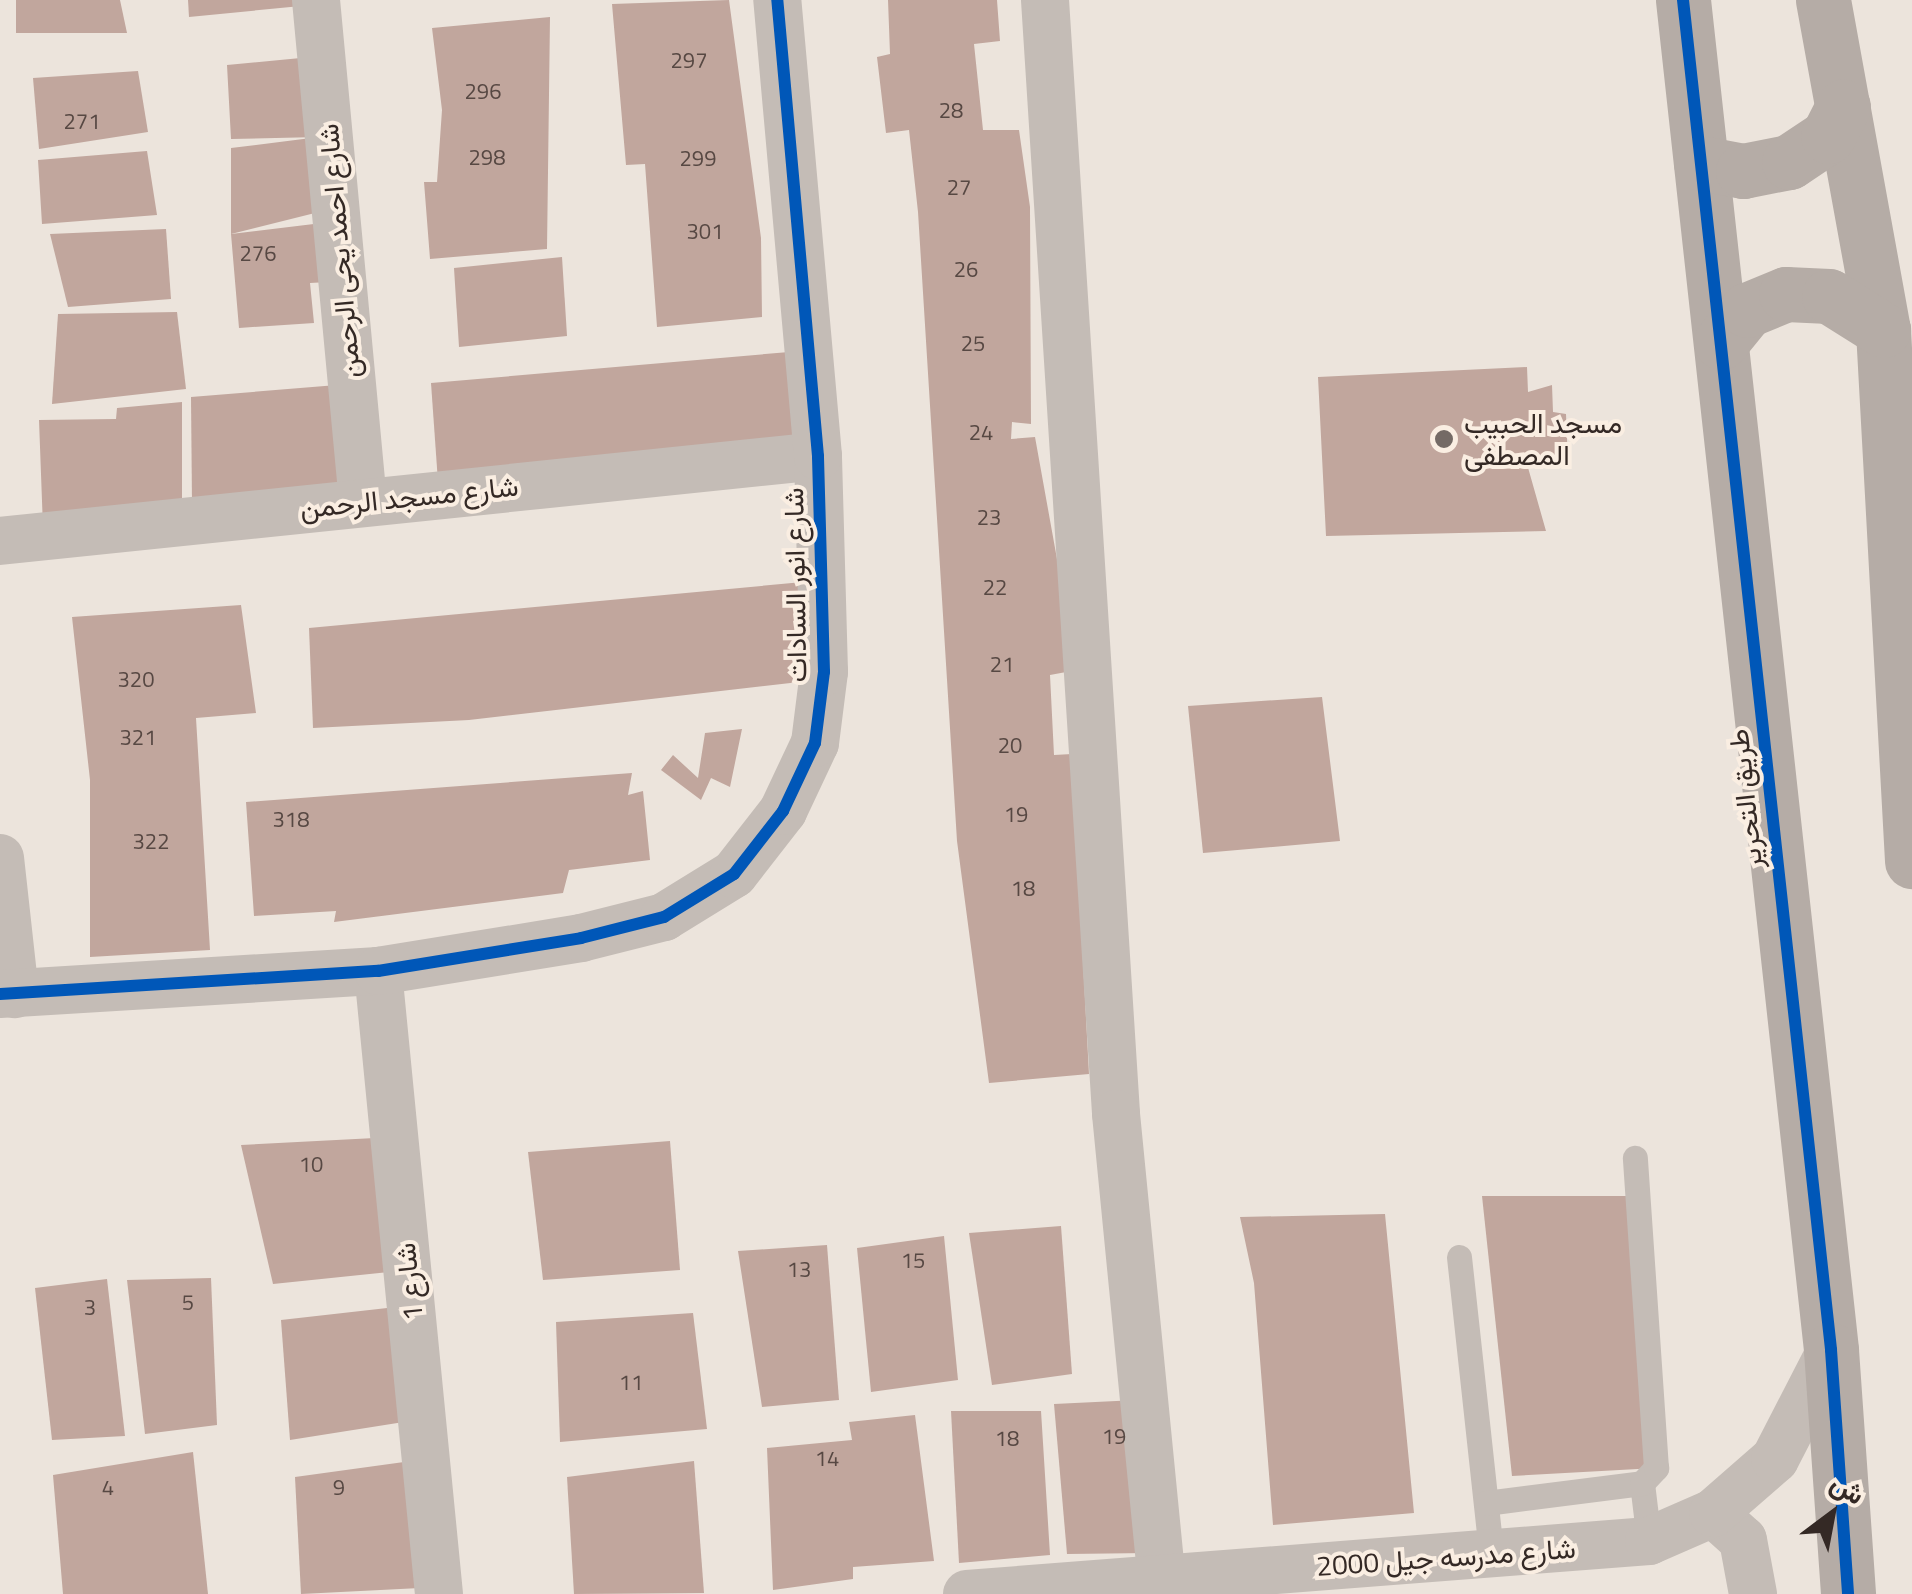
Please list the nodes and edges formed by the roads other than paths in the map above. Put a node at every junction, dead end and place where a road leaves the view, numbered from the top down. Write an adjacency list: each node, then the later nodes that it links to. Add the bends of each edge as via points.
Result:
1 (316, 0): 11 (street, شارع احمد يحى الرحمن)
2 (777, 0): 10 (street, شارع انور السادات)
3 (1045, 0): 25 (street, via 1116,1114)
4 (1683, 0): 7 (street, طريق التحرير)
5 (1823, 0): 6 (street)
6 (1843, 107): 7 (street, via 1828,136 1789,162 1742,171); 8 (street)
7 (1700, 163): 9 (street, طريق التحرير)
8 (1883, 330): 9 (street, via 1829,296 1786,294 1747,310); 14 (street)
9 (1720, 342): 19 (street, طريق التحرير)
10 (818, 456): 11 (street, شارع مسجد الرحمن); 15 (street, شارع انور السادات, via 824,672 815,743 783,811 734,874 664,918)
11 (362, 502): 12 (street, شارع مسجد الرحمن)
12 (0, 541)
13 (0, 858): 16 (street)
14 (1912, 861)
15 (378, 970): 16 (street, شارع انور السادات); 26 (street, شارع 1)
16 (8, 994)
17 (1635, 1158): 20 (lane, via 1660,1451)
18 (1458, 1257): 21 (lane)
19 (1831, 1350): 22 (street, شارع مدرسه جيل 2000, via 1775,1459); 29 (street, طريق التحرير)
20 (1642, 1483): 21 (lane); 23 (lane)
21 (1486, 1503): 24 (lane)
22 (1713, 1513): 23 (street, شارع مدرسه جيل 2000); 28 (street, via 1743,1540)
23 (1648, 1541): 24 (street, شارع مدرسه جيل 2000)
24 (1490, 1552): 25 (street, شارع مدرسه جيل 2000)
25 (1162, 1579): 27 (street, شارع مدرسه جيل 2000)
26 (439, 1594)
27 (968, 1594)
28 (1753, 1594)
29 (1848, 1594)

